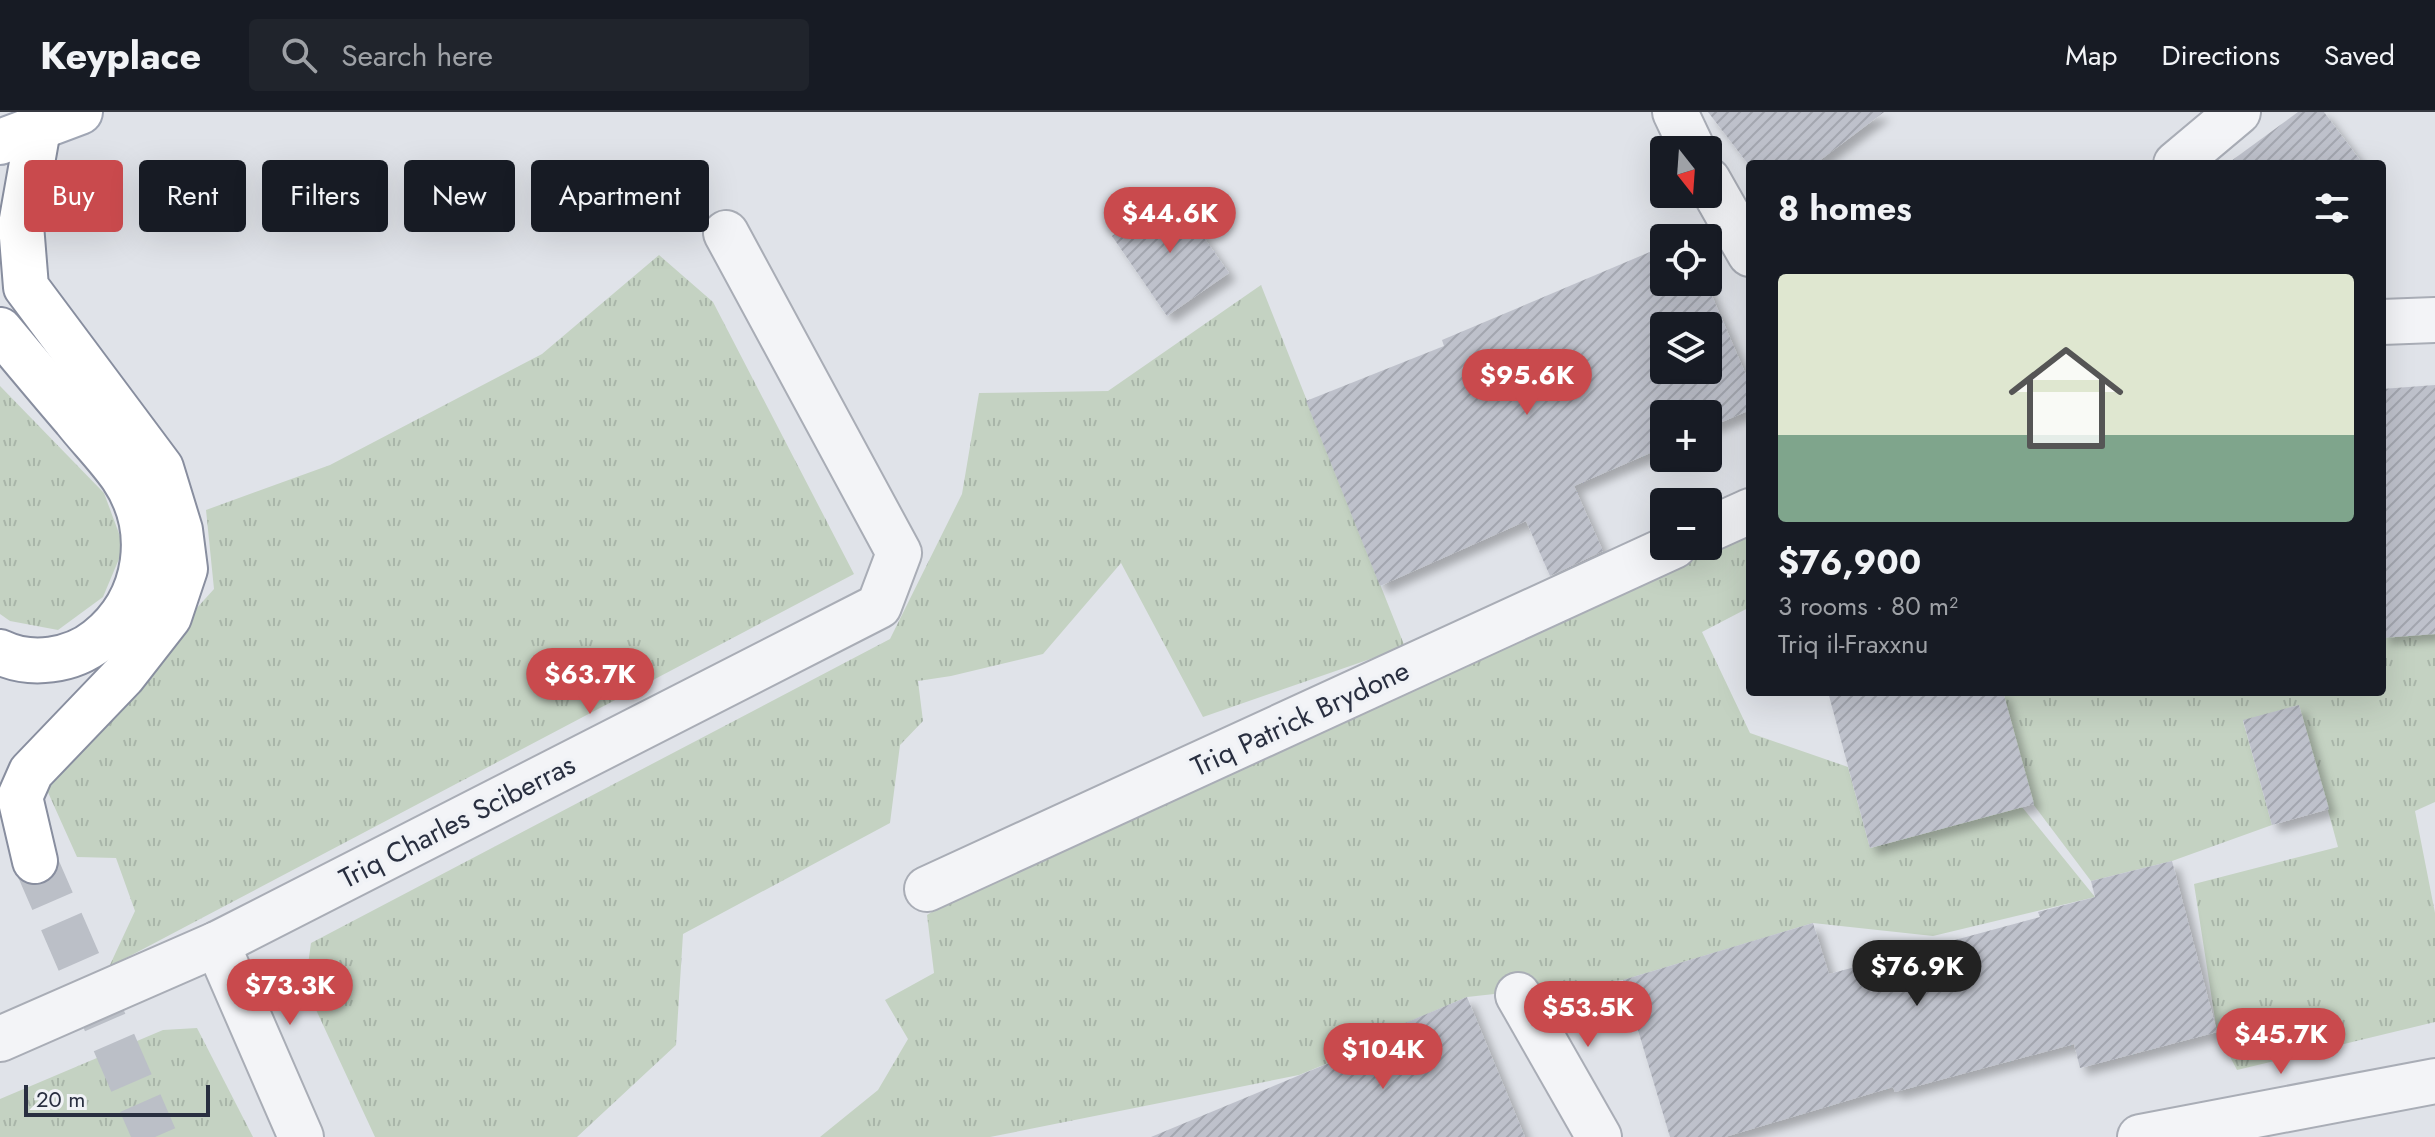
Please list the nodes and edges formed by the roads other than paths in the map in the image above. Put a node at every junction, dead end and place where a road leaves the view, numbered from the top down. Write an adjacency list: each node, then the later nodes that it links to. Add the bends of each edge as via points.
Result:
1 (80, 112): 4 (main road)
2 (1675, 112): 5 (street)
3 (2238, 112): 6 (street)
4 (19, 135): 17 (main road, via 26,287 161,468 180,530 185,569 169,617 123,676 31,772 20,797 35,861)
5 (1686, 136)
6 (2181, 160)
7 (1722, 205): 9 (street)
8 (726, 233): 19 (street, Triq Charles Sciberras, via 899,553 879,606)
9 (1746, 247)
10 (2435, 320): 11 (street)
11 (2386, 322)
12 (0, 330): 16 (main road, via 122,476 141,516 144,555 135,594 97,641 49,660)
13 (1746, 513): 14 (street)
14 (1722, 524)
15 (1650, 557): 18 (street, Triq Patrick Brydone)
16 (0, 652)
17 (0, 795)
18 (927, 889)
19 (217, 944): 21 (street, Triq Charles Sciberras); 23 (street)
20 (1518, 995): 24 (street)
21 (0, 1039)
22 (2435, 1081): 25 (street)
23 (301, 1137)
24 (1599, 1137)
25 (2140, 1137)

